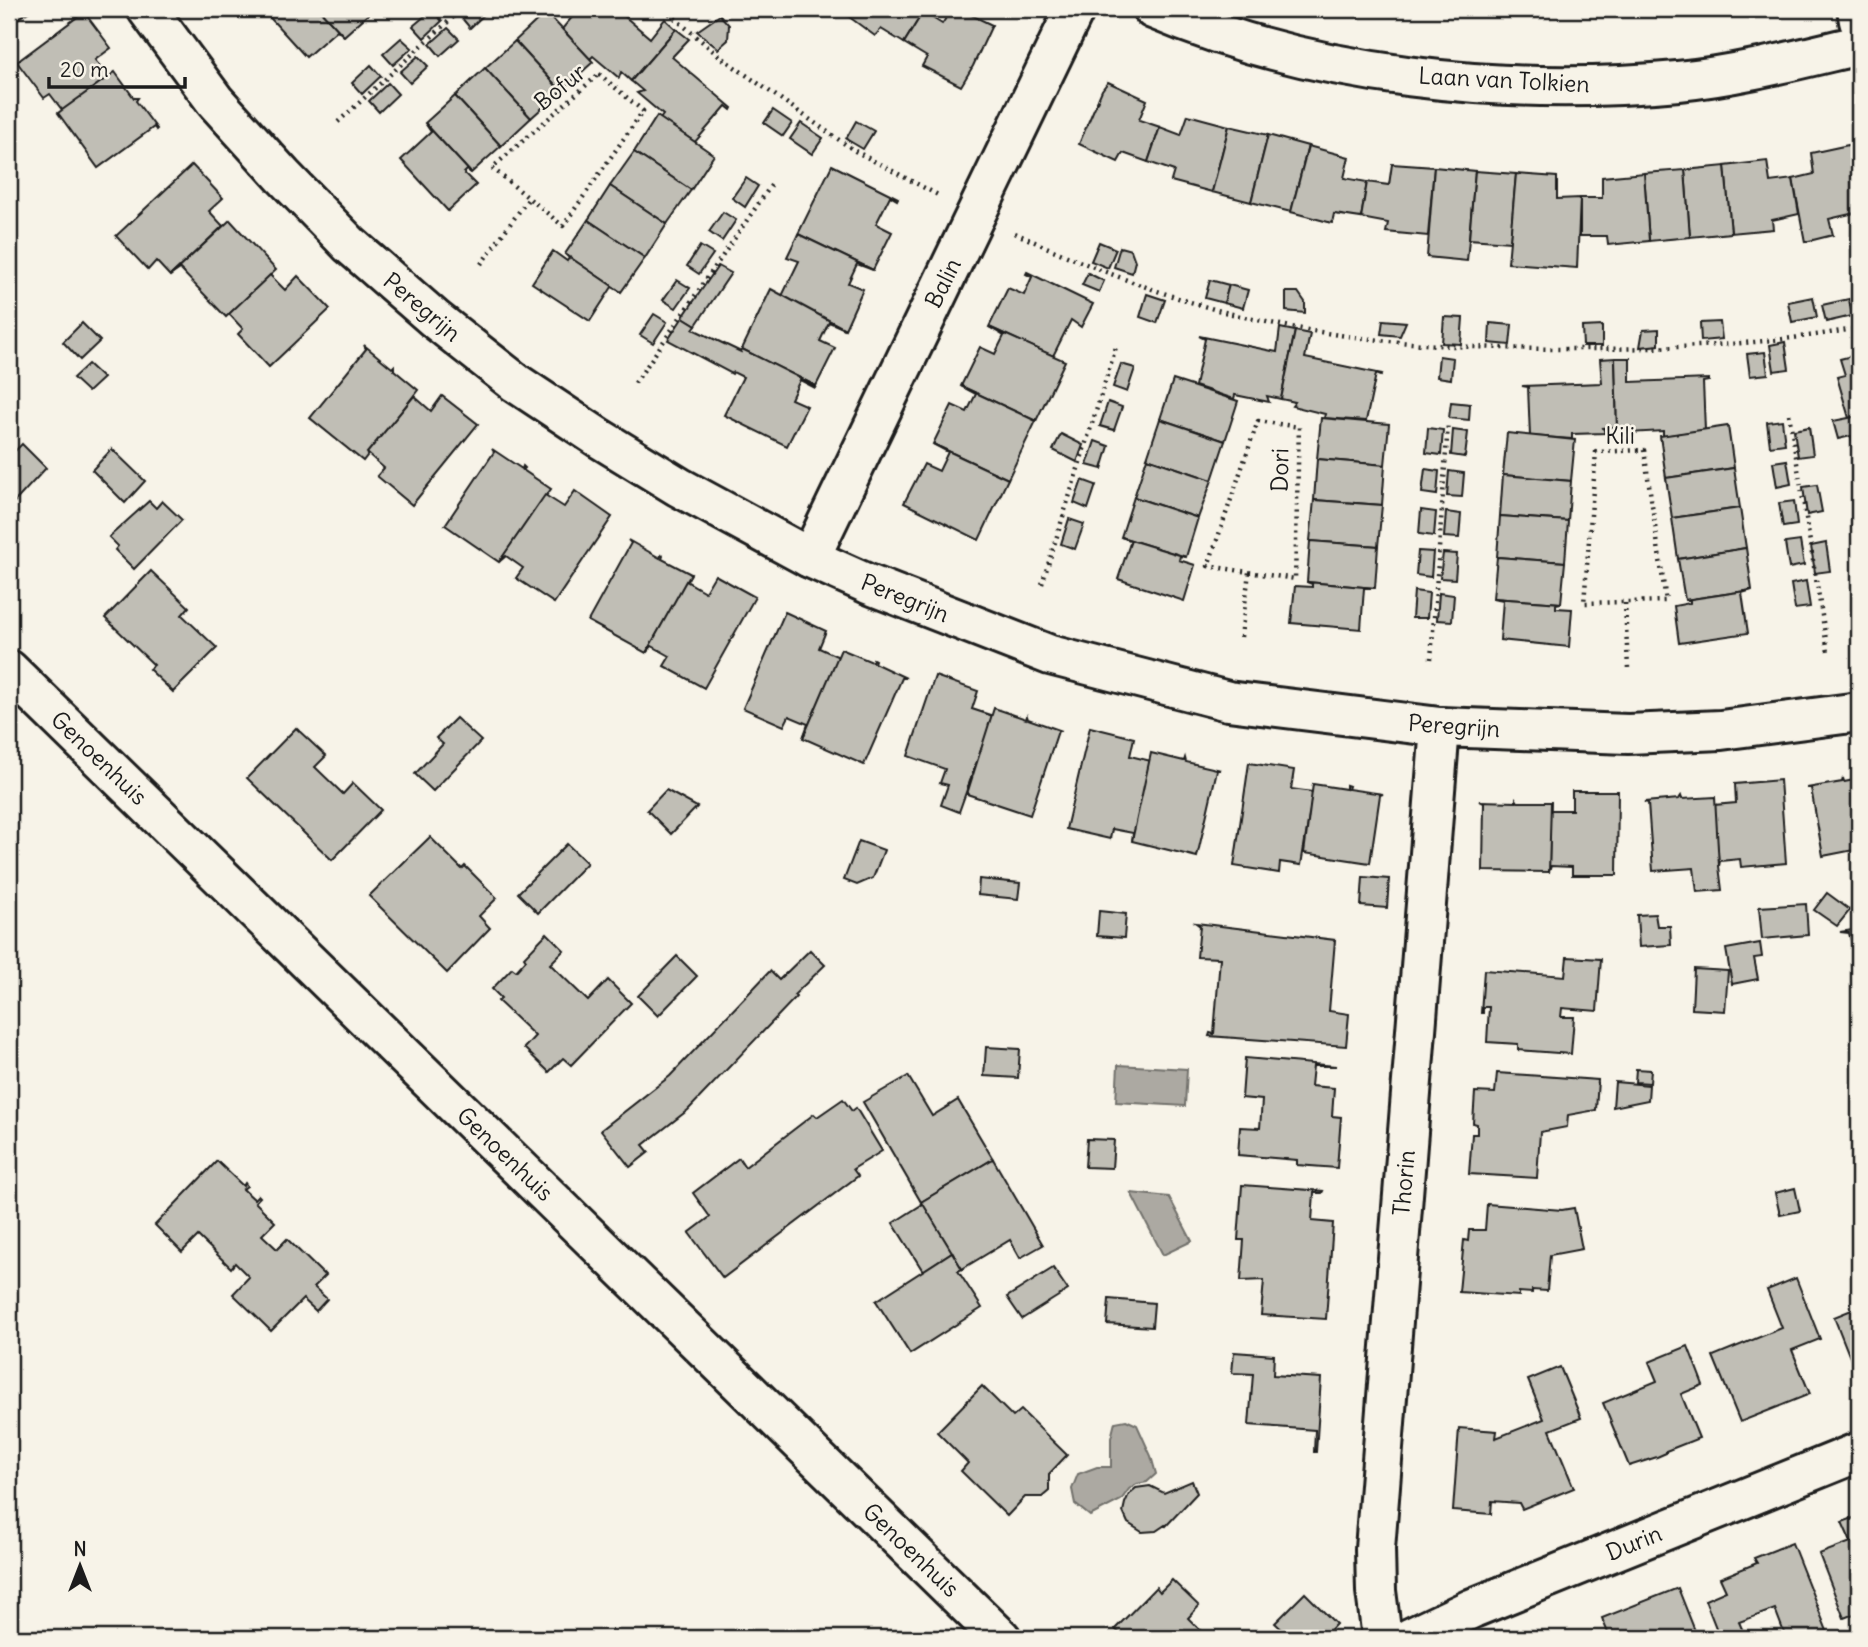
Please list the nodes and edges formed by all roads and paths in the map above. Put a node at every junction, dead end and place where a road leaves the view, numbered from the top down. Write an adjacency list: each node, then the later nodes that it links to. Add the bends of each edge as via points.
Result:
1 (148, 9): 19 (street, Peregrijn, via 215,101 283,176 350,245 436,320 516,383 599,438)
2 (462, 9): 9 (path)
3 (664, 9): 12 (path, via 719,56 855,151)
4 (1075, 9): 12 (street, Balin)
5 (1153, 9): 8 (street, Laan van Tolkien, via 1242,41 1332,63 1499,84 1563,87 1679,81)
6 (1857, 9): 7 (street)
7 (1859, 21)
8 (1859, 45)
9 (338, 122)
10 (772, 184): 16 (path)
11 (529, 198): 11 (path, Bofur, via 492,168 599,74 643,111 564,226); 13 (path)
12 (976, 215): 14 (path, via 1102,270 1218,310 1408,345 1665,349); 19 (street, Balin)
13 (481, 264)
14 (1859, 328)
15 (1116, 347): 21 (path)
16 (635, 383)
17 (1789, 414): 24 (path)
18 (1448, 424): 25 (path)
19 (810, 558): 29 (street, Peregrijn, via 1051,655 1228,701)
20 (1249, 572): 20 (path, Dori, via 1208,566 1258,421 1299,427 1295,579); 23 (path)
21 (1042, 584)
22 (1625, 603): 22 (path, Kili, via 1584,603 1596,452 1644,450 1666,601); 26 (path)
23 (1241, 637)
24 (1828, 652)
25 (1431, 659)
26 (1628, 669)
27 (9, 670): 31 (street, Genoenhuis)
28 (1859, 712): 29 (street, Peregrijn, via 1721,730 1645,734)
29 (1440, 727): 32 (street, Thorin, via 1375,1549)
30 (1859, 1452): 33 (street, Durin, via 1473,1608)
31 (1001, 1638)
32 (1382, 1638)
33 (1410, 1638)

